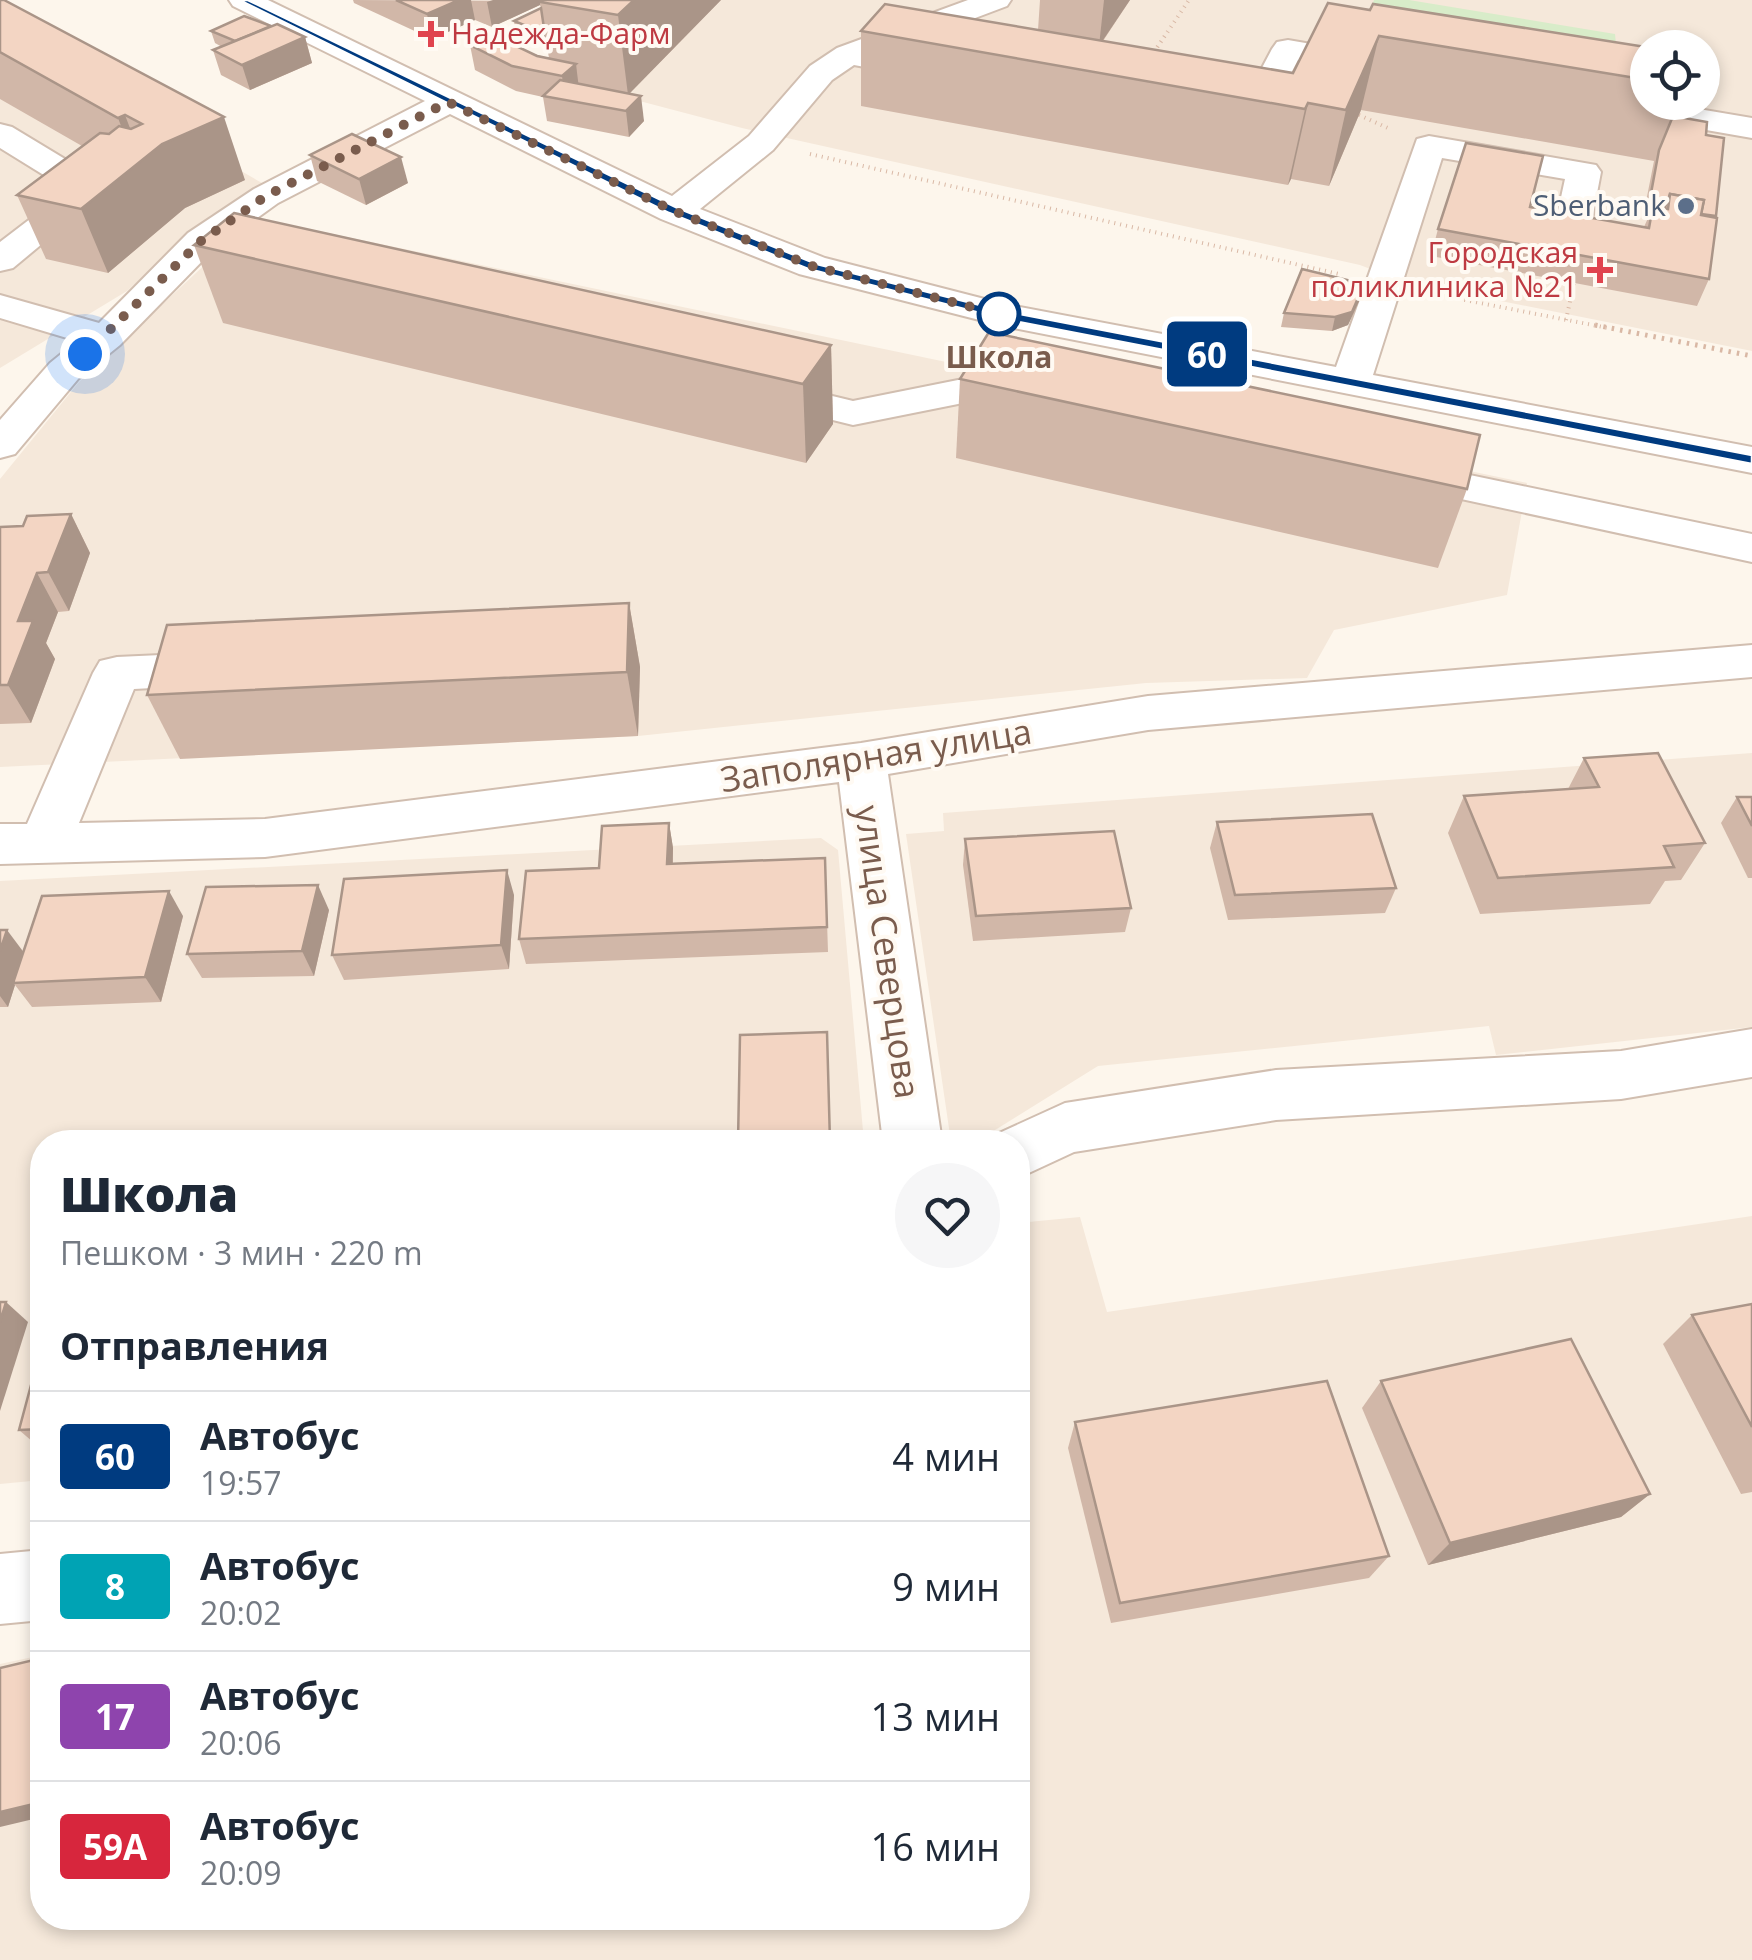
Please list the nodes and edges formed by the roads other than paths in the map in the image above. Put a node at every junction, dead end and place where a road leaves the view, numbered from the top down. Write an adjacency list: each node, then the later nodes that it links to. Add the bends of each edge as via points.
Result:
1 (996, 0): 3 (street)
2 (275, 5): 7 (street)
3 (848, 55): 5 (street); 11 (street, via 821,73 761,143)
4 (1401, 68): 8 (street, via 1288,49 1247,127)
5 (958, 75)
6 (1564, 96): 9 (street)
7 (448, 102): 11 (street); 13 (street, via 266,196)
8 (1210, 120)
9 (1752, 128)
10 (0, 134): 14 (street, via 91,190)
11 (674, 211): 19 (street, via 812,266 965,306)
12 (1572, 225): 19 (street, via 1584,172 1429,146)
13 (201, 241): 15 (street); 17 (street)
14 (0, 260)
15 (246, 262)
16 (0, 306): 17 (street)
17 (106, 336): 21 (street, via 64,372)
18 (718, 381): 20 (street, via 852,413 983,387)
19 (1351, 382): 22 (street)
20 (1080, 407)
21 (0, 445)
22 (1752, 460)
23 (1348, 463): 24 (street)
24 (1752, 548)
25 (1752, 661): 27 (street, Заполярная улица, via 1148,713)
26 (274, 666): 28 (street, via 116,674)
27 (861, 762): 28 (street, Заполярная улица, via 265,838); 30 (street, улица Северцова)
28 (22, 845)
29 (1752, 1053): 31 (street, via 1621,1076 1276,1095 1065,1128)
30 (911, 1130)
31 (1030, 1146)
32 (30, 1586): 33 (street)
33 (0, 1589)

